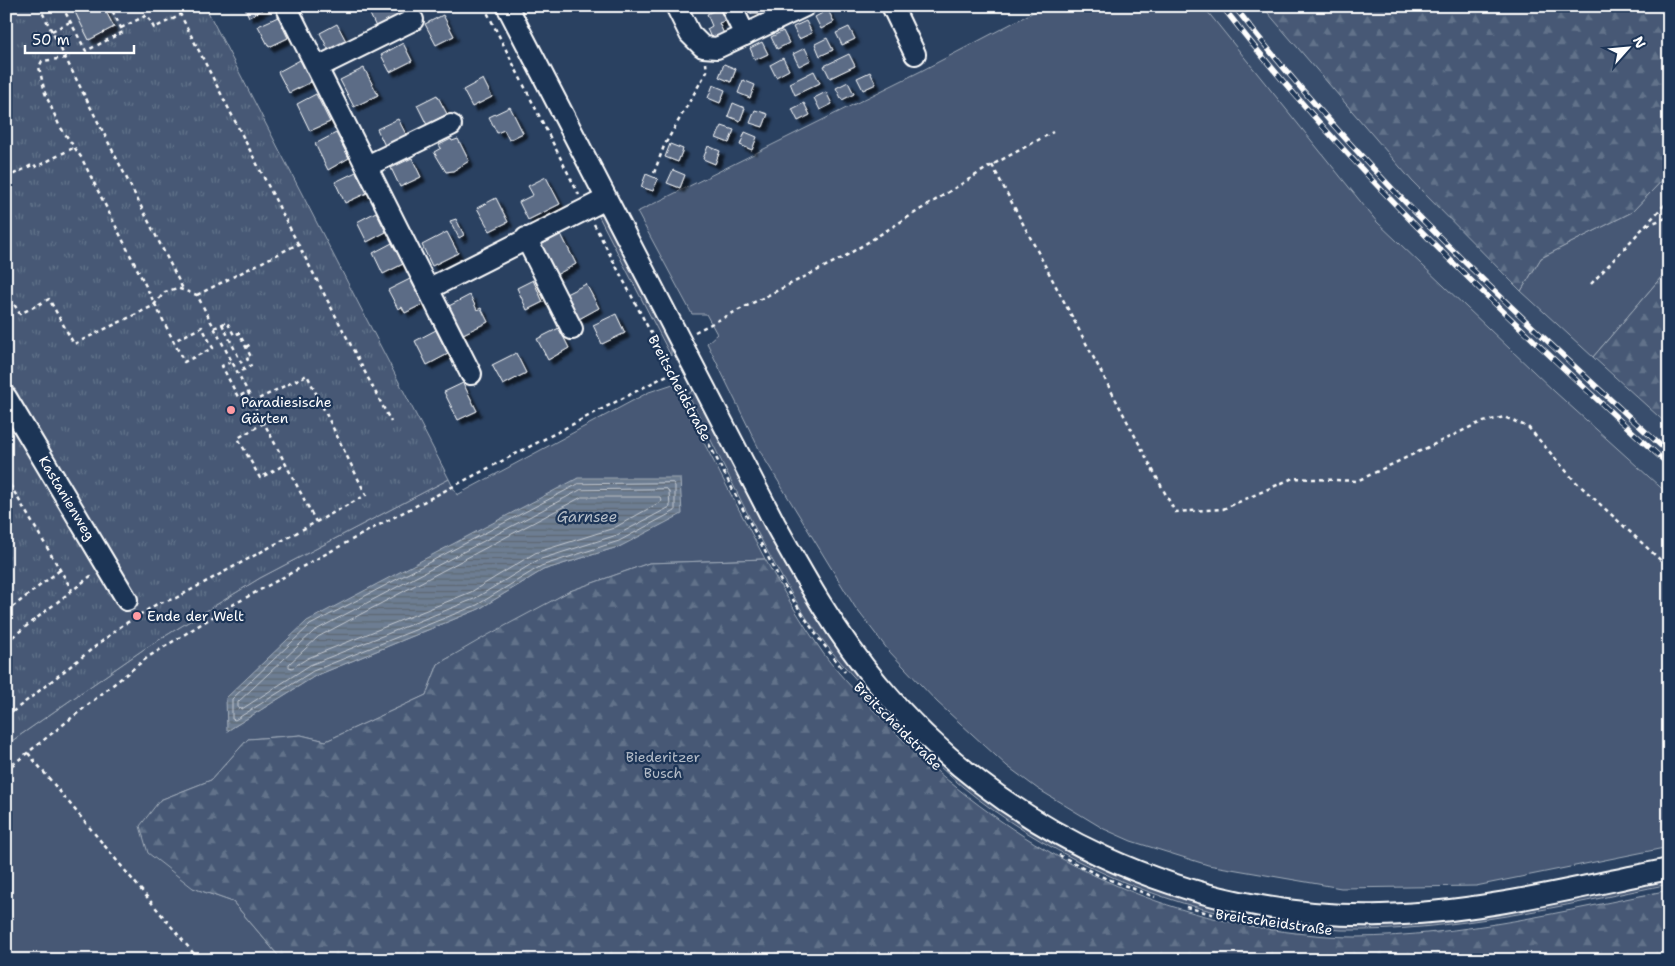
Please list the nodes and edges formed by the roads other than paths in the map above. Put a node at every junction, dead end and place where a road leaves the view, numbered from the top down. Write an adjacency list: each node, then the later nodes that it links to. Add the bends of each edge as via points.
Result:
1 (286, 6): 10 (street)
2 (507, 6): 13 (street, Breitscheidstraße)
3 (676, 6): 8 (street, via 690,34 703,47 717,48)
4 (731, 6): 8 (street)
5 (805, 6): 8 (street)
6 (892, 6): 9 (street)
7 (413, 20): 10 (street)
8 (745, 35)
9 (915, 54)
10 (318, 67): 12 (street)
11 (451, 125): 12 (street)
12 (367, 166): 15 (street)
13 (606, 199): 14 (street); 20 (street, Breitscheidstraße, via 797,564 834,626 902,712 956,763 1025,815 1133,869 1206,894 1284,910 1345,915 1470,908)
14 (526, 238): 15 (street); 16 (street)
15 (428, 289): 17 (street)
16 (572, 329)
17 (471, 374)
18 (6, 397): 19 (street, Kastanienweg)
19 (127, 600)
20 (1669, 869)

